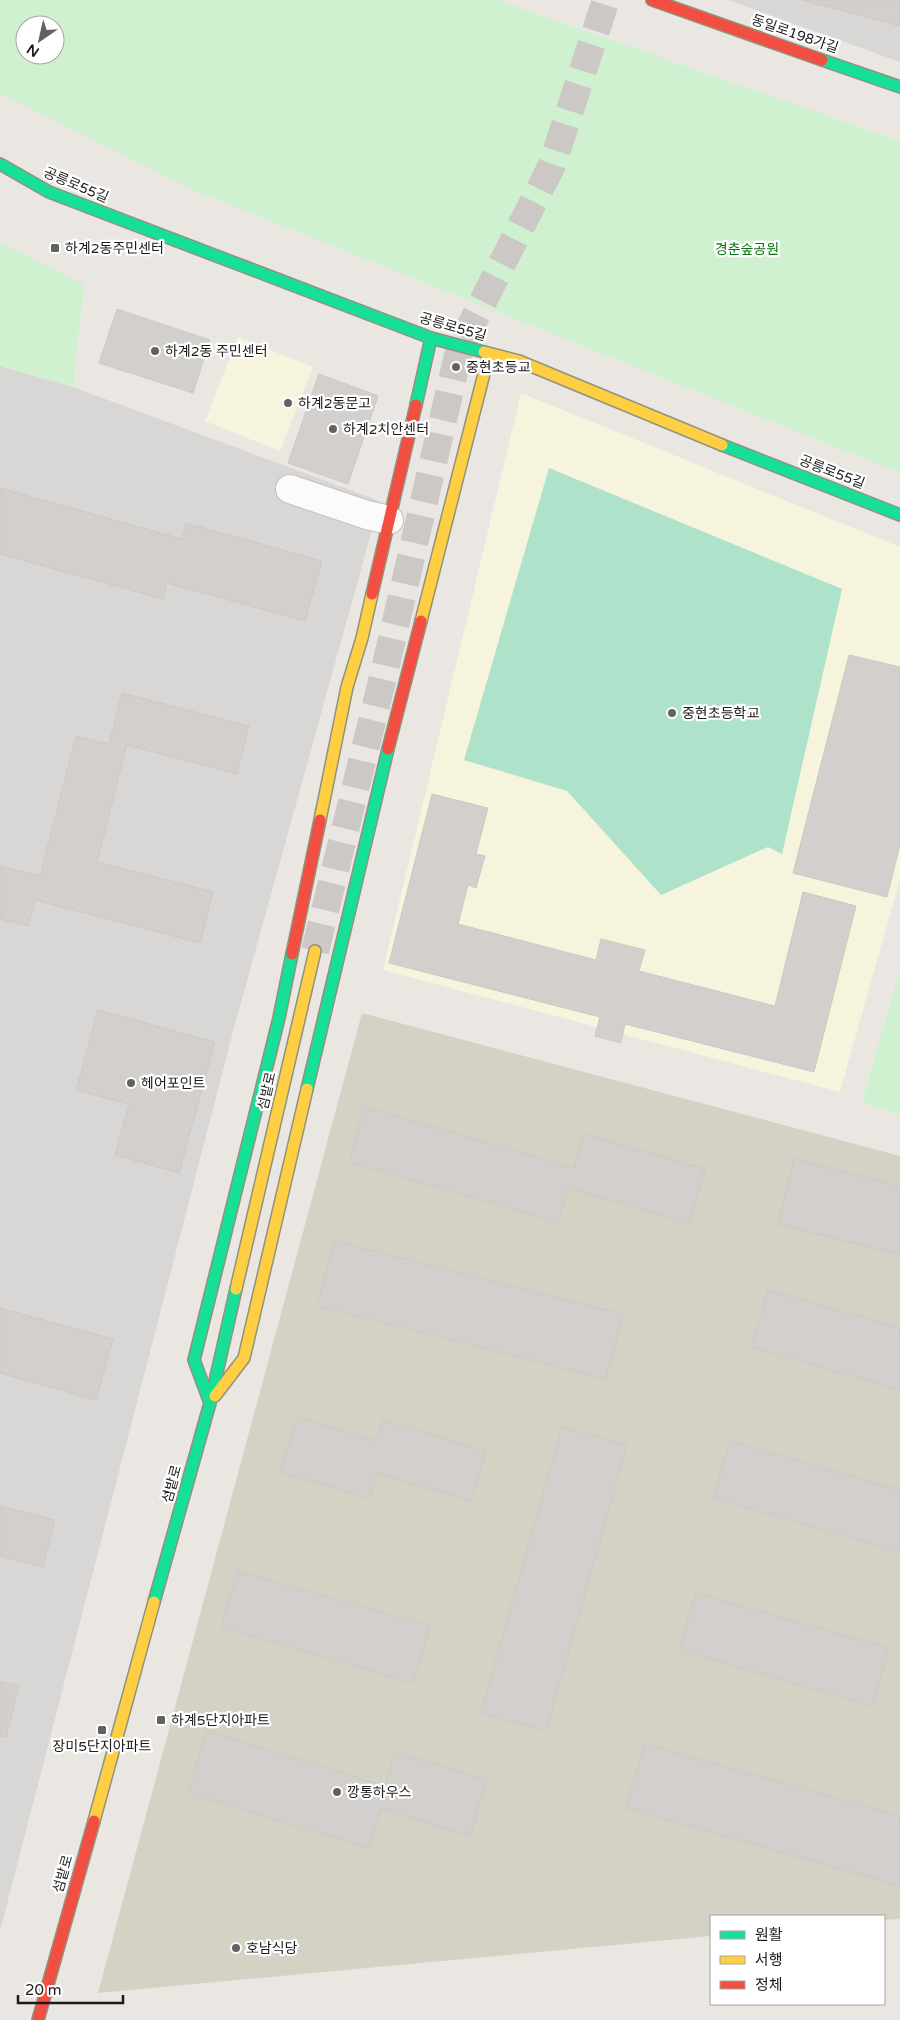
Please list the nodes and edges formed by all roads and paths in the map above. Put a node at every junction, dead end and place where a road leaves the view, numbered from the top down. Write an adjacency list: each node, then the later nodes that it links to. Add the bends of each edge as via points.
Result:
1 (652, 0): 2 (main road, 동일로198가길)
2 (900, 87)
3 (0, 164): 4 (main road, 공릉로55길, via 49,192)
4 (431, 338): 5 (main road, 공릉로55길); 8 (main road)
5 (490, 354): 7 (main road, 공릉로55길, via 519,361); 10 (main road, via 374,805 244,1358)
6 (290, 489): 8 (street)
7 (900, 515)
8 (389, 520): 10 (main road, via 362,638 347,687 279,1018 194,1360)
9 (315, 951): 10 (main road, 섬밭로)
10 (210, 1403): 11 (main road, 섬밭로)
11 (38, 2020)

